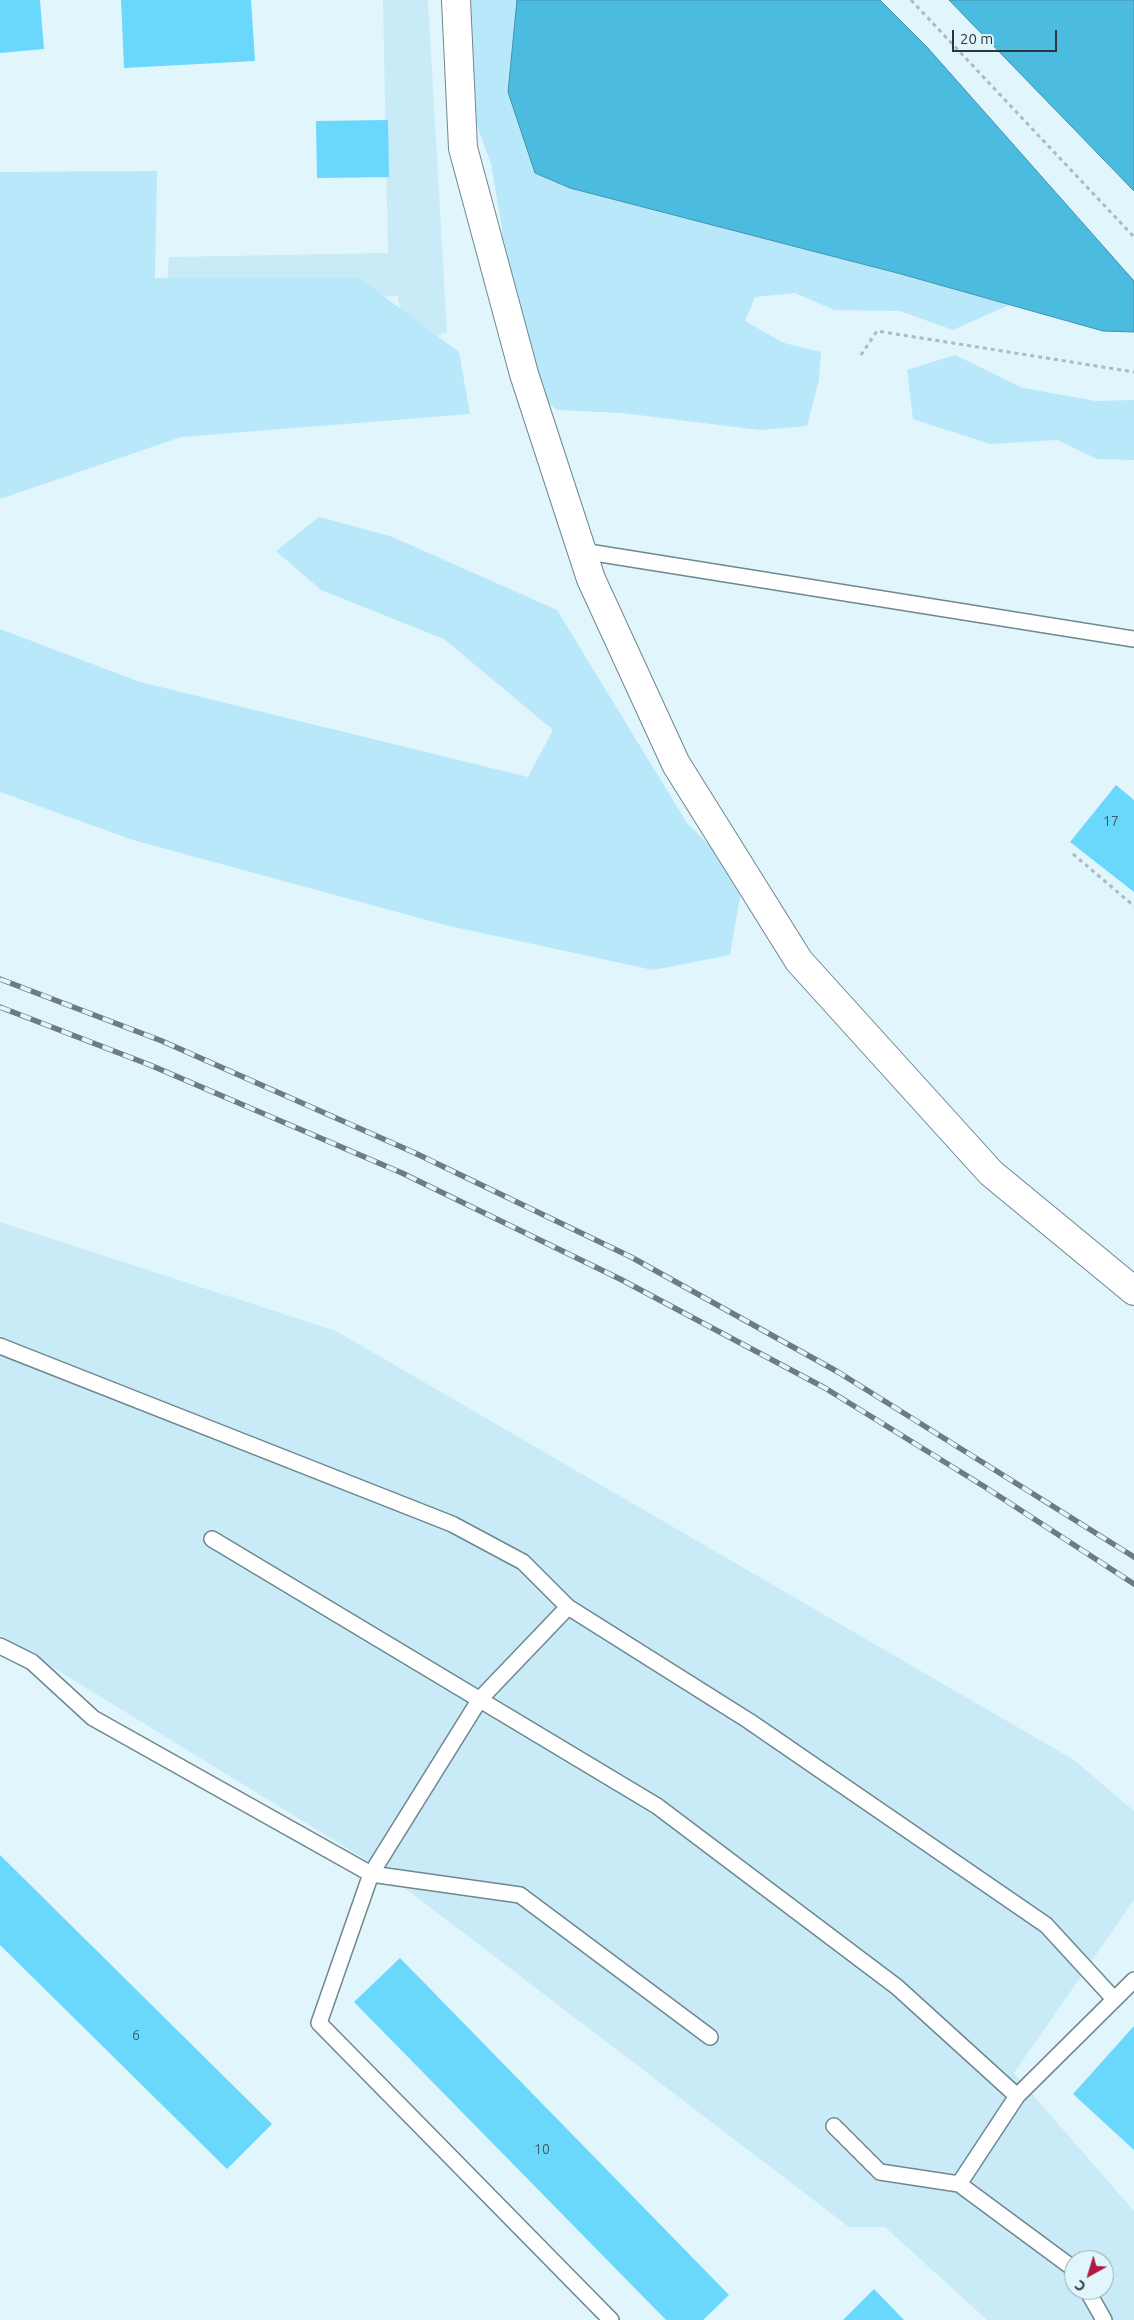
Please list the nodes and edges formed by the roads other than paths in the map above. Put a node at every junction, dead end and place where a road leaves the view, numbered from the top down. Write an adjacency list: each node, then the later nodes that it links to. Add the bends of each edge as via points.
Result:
1 (456, 0): 2 (street, via 463,148 524,374)
2 (582, 551): 3 (lane); 4 (street, via 590,579 676,764 799,961 991,1173)
3 (1134, 639)
4 (1134, 1291)
5 (0, 1346): 7 (lane, via 452,1524 523,1562)
6 (212, 1539): 9 (lane)
7 (568, 1607): 9 (lane); 12 (lane, via 748,1721 1046,1925)
8 (0, 1646): 10 (lane, via 32,1662 93,1718)
9 (480, 1699): 10 (lane); 14 (lane, via 657,1806 897,1986)
10 (370, 1874): 13 (lane, via 520,1895); 19 (lane, via 319,2023)
11 (1134, 1980): 12 (lane)
12 (1114, 1999): 14 (lane)
13 (710, 2036)
14 (1017, 2096): 16 (lane)
15 (834, 2126): 16 (lane, via 880,2172)
16 (959, 2184): 17 (lane)
17 (1064, 2262)
18 (1093, 2300): 20 (lane)
19 (612, 2320)
20 (1104, 2320)

